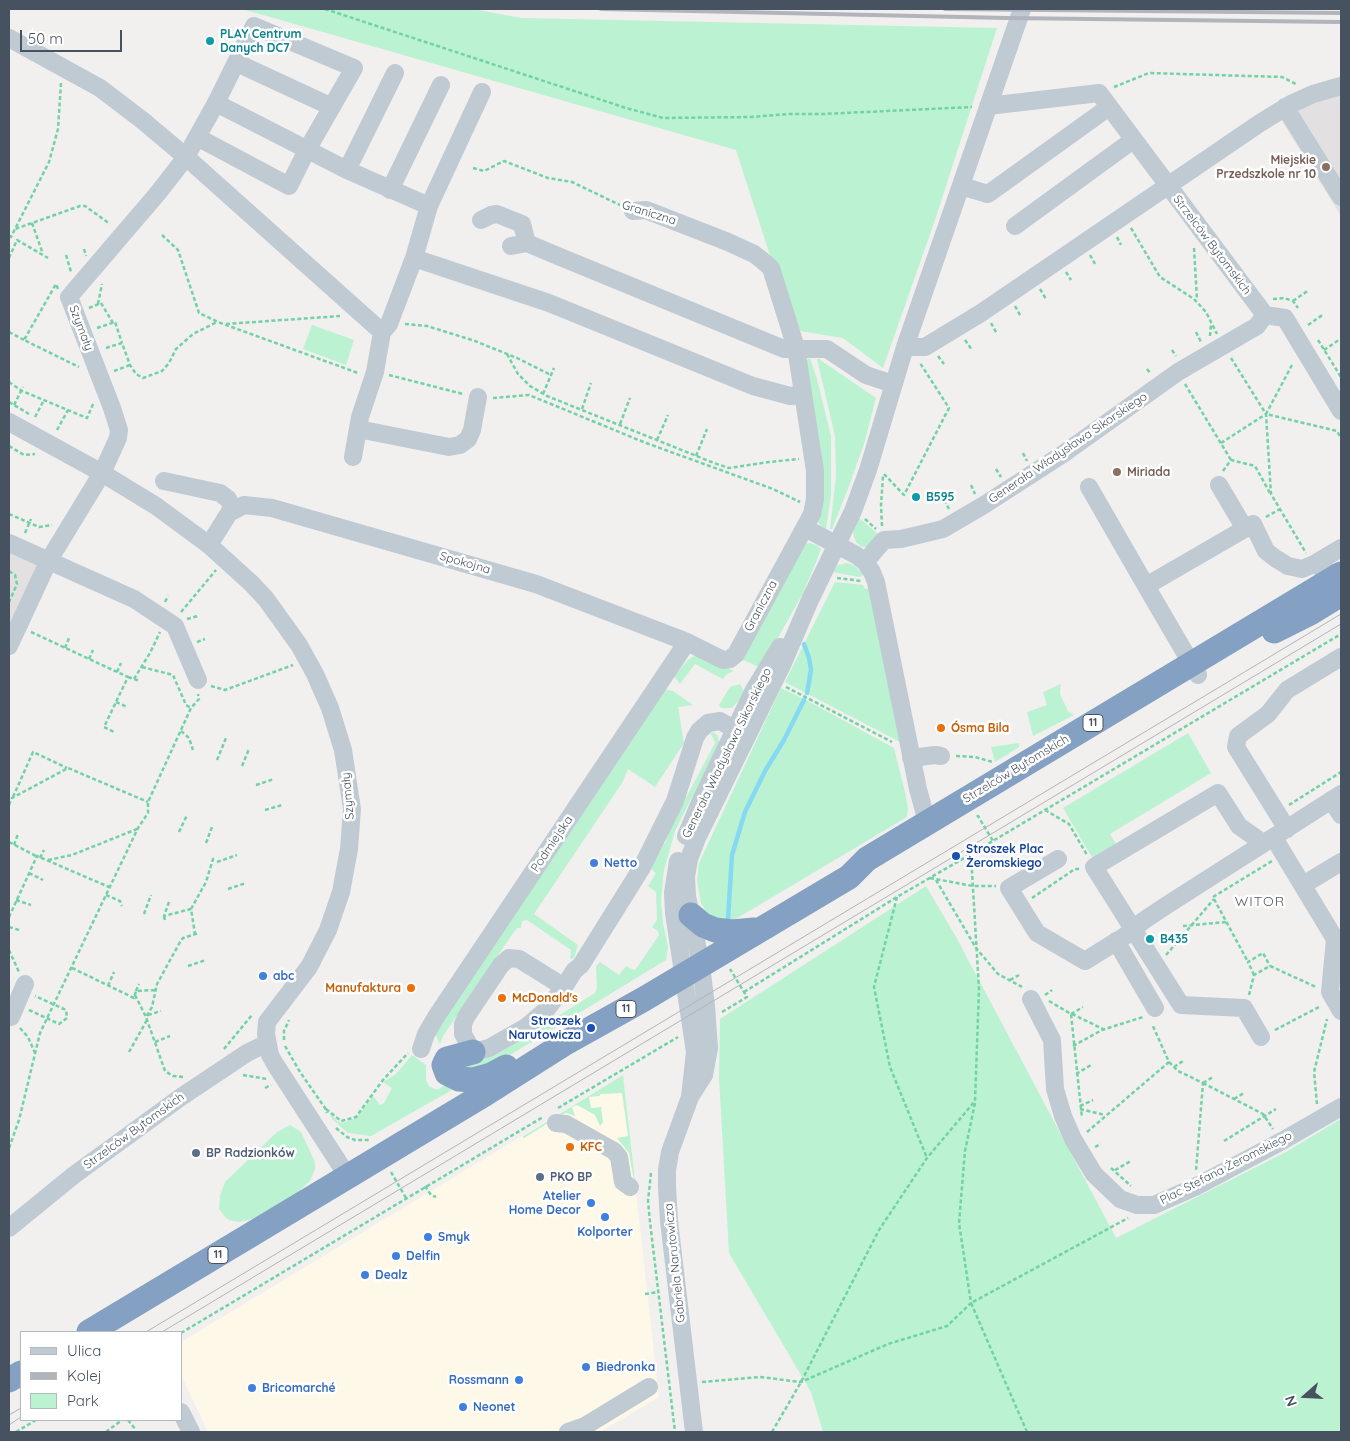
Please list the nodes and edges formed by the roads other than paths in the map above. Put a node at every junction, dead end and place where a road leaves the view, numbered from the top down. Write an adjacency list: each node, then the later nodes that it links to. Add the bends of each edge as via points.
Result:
1 (1022, 9): 10 (street, Generała Władysława Sikorskiego)
2 (9, 38): 16 (street, via 100,88)
3 (237, 62): 9 (street); 11 (street); 11 (street, via 254,26 354,68)
4 (395, 73): 17 (street)
5 (441, 84): 20 (street)
6 (1341, 86): 12 (street, Strzelców Bytomskich)
7 (482, 92): 22 (street)
8 (1104, 100): 10 (street); 14 (street); 18 (street, via 988,194)
9 (216, 103): 13 (street); 15 (street)
10 (988, 106): 18 (street, Generała Władysława Sikorskiego)
11 (332, 107): 15 (street)
12 (1285, 107): 19 (street, Strzelców Bytomskich); 21 (street)
13 (197, 137): 15 (street, via 288,186); 16 (street)
14 (1133, 140): 19 (street); 25 (street)
15 (307, 150): 17 (street)
16 (186, 157): 28 (street, via 361,314); 38 (street, Szymały, via 69,297 119,430)
17 (347, 170): 20 (street)
18 (961, 186): 29 (street, Generała Władysława Sikorskiego)
19 (1168, 186): 27 (street, Strzelców Bytomskich); 29 (street, via 925,348)
20 (390, 190): 22 (street)
21 (1341, 197)
22 (430, 206): 26 (street)
23 (633, 210): 30 (street, Graniczna, via 646,210 728,242 763,261 771,268)
24 (481, 220): 30 (street, via 497,214 522,224 519,245 784,349)
25 (1015, 226)
26 (414, 258): 28 (street); 32 (street, via 549,303 753,386 790,396)
27 (1265, 315): 34 (street, via 1285,318); 50 (street, Generała Władysława Sikorskiego, via 1258,326 1178,372 1063,454 959,521 943,529 884,540)
28 (386, 328): 36 (street)
29 (905, 347): 31 (street, Generała Władysława Sikorskiego)
30 (796, 348): 31 (street, via 827,349 866,375); 32 (street, Graniczna)
31 (893, 384): 47 (street, Generała Władysława Sikorskiego, via 868,470)
32 (803, 395): 43 (street, Graniczna, via 815,488 813,509)
33 (478, 398): 36 (street, via 472,430 460,445 449,447)
34 (1341, 411)
35 (9, 422): 38 (street, Szymały)
36 (358, 429): 37 (street)
37 (353, 457)
38 (102, 473): 46 (street, Szymały, via 156,506); 49 (street, Szymały)
39 (164, 481): 42 (street, via 220,494 228,499)
40 (1219, 485): 44 (street)
41 (1089, 487): 53 (street)
42 (234, 510): 46 (street); 54 (street, Spokojna, via 244,505 272,508 518,578)
43 (805, 528): 47 (street); 57 (street, Graniczna, via 736,654)
44 (1245, 529): 51 (street, via 1253,524 1266,551 1288,566 1302,569); 53 (street)
45 (9, 543): 49 (street)
46 (209, 545): 82 (street, Szymały, via 251,583 299,645 330,708 343,750 351,799 350,849 341,892 323,940 308,967 267,1022)
47 (837, 545): 50 (street); 60 (street, Generała Władysława Sikorskiego, via 810,600 763,674)
48 (1341, 548): 51 (street)
49 (49, 560): 55 (street, Szymały); 59 (street, via 171,619)
50 (865, 562): 62 (street, via 876,582)
51 (1314, 564): 52 (street, via 1330,572)
52 (1339, 582): 58 (highway, Strzelców Bytomskich / 11, via 1310,613)
53 (1146, 586): 58 (street)
54 (687, 642): 57 (street, Spokojna, via 723,660); 83 (street, Podmiejska, via 436,1017)
55 (9, 646)
56 (1341, 657): 66 (street, via 1287,690 1268,714 1238,736 1236,747)
57 (730, 658)
58 (1195, 669): 65 (highway, Strzelców Bytomskich / 11); 69 (highway, Strzelców Bytomskich / 11, via 873,870)
59 (198, 680)
60 (741, 733): 71 (street, Generała Władysława Sikorskiego, via 689,859 686,877); 75 (street, Generała Władysława Sikorskiego, via 698,808 676,870 674,912); 76 (street, via 720,721 708,723 699,731 675,801 641,869)
61 (940, 756): 62 (street)
62 (911, 758): 65 (street)
63 (1336, 797): 64 (street); 66 (street)
64 (1341, 816)
65 (927, 822): 69 (highway, Strzelców Bytomskich / 11, via 867,858)
66 (1275, 837): 70 (street); 73 (street, via 1167,905); 73 (street, via 1239,826 1218,793 1094,867)
67 (1058, 859): 74 (street, via 1018,897 1037,934 1085,961)
68 (1341, 862): 70 (street)
69 (849, 876): 72 (highway, Strzelców Bytomskich / 11)
70 (1303, 885): 79 (street, via 1335,939 1330,992)
71 (691, 915): 72 (highway, via 703,925 722,932); 75 (street, Generała Władysława Sikorskiego)
72 (759, 930): 75 (highway, Strzelców Bytomskich / 11)
73 (1134, 930): 74 (street); 80 (street, via 1181,1005 1244,1008)
74 (1116, 941): 78 (street)
75 (692, 970): 81 (highway, 11); 97 (street, Gabriela Narutowicza, via 706,1006 709,1048 704,1075 690,1097 670,1152 667,1187)
76 (564, 987): 84 (street, via 546,1010 526,1027 489,1048); 84 (street, via 520,959 506,960 463,1024 463,1034)
77 (1031, 999): 85 (street, Plac Stefana Żeromskiego, via 1052,1040 1055,1089 1073,1139 1094,1174 1120,1199 1137,1205 1154,1205 1195,1187)
78 (1152, 1015)
79 (1334, 1015)
80 (1267, 1034)
81 (567, 1042): 84 (highway, via 539,1046 481,1079 459,1079 447,1073 446,1059); 87 (highway, 11)
82 (267, 1046): 87 (street, Szymały, via 275,1064); 89 (street, Strzelców Bytomskich, via 247,1053 180,1097 74,1175)
83 (421, 1049)
84 (473, 1052)
85 (1341, 1107)
86 (552, 1116): 88 (street, via 614,1151 619,1157 624,1182)
87 (348, 1177): 90 (highway, 11)
88 (630, 1187)
89 (9, 1228)
90 (91, 1331)
91 (20, 1374): 92 (highway)
92 (9, 1380)
93 (649, 1387): 96 (street, via 585,1426)
94 (182, 1414): 95 (street)
95 (190, 1432)
96 (568, 1432)
97 (694, 1432)

